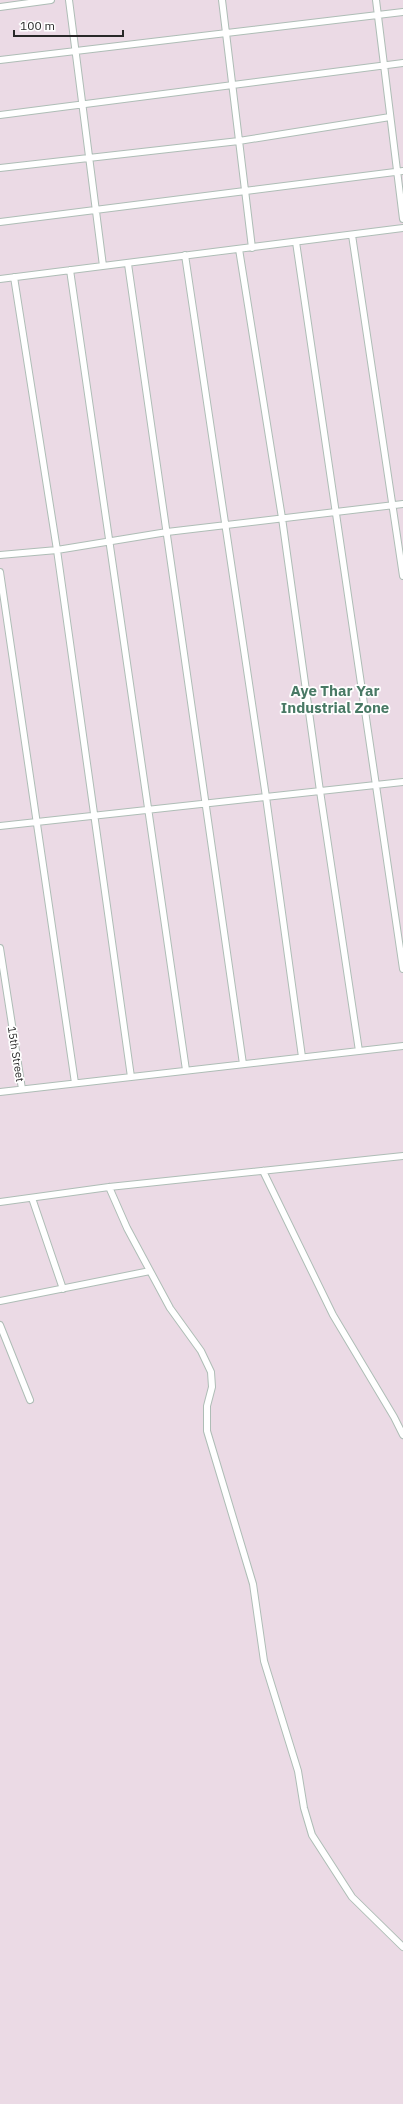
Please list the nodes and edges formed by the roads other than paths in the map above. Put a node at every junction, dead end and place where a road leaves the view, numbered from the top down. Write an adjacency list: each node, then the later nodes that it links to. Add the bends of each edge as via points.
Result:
1 (51, 0): 5 (street)
2 (69, 0): 9 (street)
3 (222, 0): 8 (street)
4 (376, 0): 7 (street)
5 (0, 7)
6 (403, 12): 7 (street)
7 (378, 15): 8 (street); 12 (street)
8 (226, 32): 9 (street); 13 (street)
9 (75, 52): 10 (street); 14 (street)
10 (0, 60)
11 (403, 63): 12 (street)
12 (384, 65): 13 (street); 16 (street)
13 (232, 85): 14 (street); 17 (street)
14 (82, 104): 15 (street); 18 (street)
15 (0, 115)
16 (390, 117): 17 (street); 20 (street)
17 (239, 141): 18 (street); 21 (street)
18 (88, 158): 19 (street); 22 (street)
19 (0, 168)
20 (400, 172): 21 (street); 23 (street)
21 (245, 192): 22 (street); 28 (street)
22 (95, 210): 24 (street); 32 (street)
23 (403, 219)
24 (0, 222)
25 (403, 228): 26 (street)
26 (352, 235): 27 (street); 37 (street)
27 (296, 242): 28 (street); 38 (street)
28 (252, 248): 29 (street)
29 (239, 249): 30 (street); 39 (street)
30 (185, 254): 31 (street); 40 (street)
31 (128, 264): 32 (street); 41 (street)
32 (103, 266): 33 (street)
33 (70, 270): 34 (street); 42 (street)
34 (14, 277): 35 (street); 43 (street)
35 (0, 278)
36 (403, 504): 37 (street)
37 (393, 506): 38 (street); 46 (street)
38 (338, 512): 39 (street); 48 (street)
39 (282, 518): 40 (street); 49 (street)
40 (226, 525): 41 (street); 50 (street)
41 (167, 532): 42 (street); 51 (street)
42 (110, 540): 43 (street); 52 (street)
43 (57, 550): 44 (street); 53 (street)
44 (0, 555)
45 (0, 572): 54 (street)
46 (403, 576)
47 (403, 782): 48 (street)
48 (377, 784): 49 (street); 57 (street)
49 (320, 791): 50 (street); 59 (street)
50 (266, 797): 51 (street); 60 (street)
51 (207, 804): 52 (street); 61 (street)
52 (149, 810): 53 (street); 62 (street)
53 (93, 816): 54 (street); 63 (street)
54 (37, 822): 55 (street); 64 (street)
55 (0, 826)
56 (0, 950): 65 (street, 15th Street)
57 (403, 969)
58 (403, 1046): 59 (street)
59 (359, 1051): 60 (street)
60 (302, 1057): 61 (street)
61 (243, 1064): 62 (street)
62 (186, 1070): 63 (street)
63 (131, 1077): 64 (street)
64 (75, 1083): 65 (street)
65 (22, 1089): 66 (street)
66 (0, 1092)
67 (403, 1156): 68 (street)
68 (263, 1171): 69 (street); 77 (street, via 334,1315)
69 (108, 1187): 70 (street); 72 (street)
70 (32, 1198): 71 (street); 73 (street)
71 (0, 1202)
72 (150, 1271): 73 (street); 78 (street, via 170,1308 201,1351 211,1372 212,1387 207,1406 207,1431 253,1584 264,1661 298,1771 304,1808 312,1835 352,1896)
73 (63, 1289): 74 (street)
74 (0, 1301)
75 (0, 1325): 76 (street)
76 (30, 1400)
77 (403, 1435)
78 (403, 1947)

